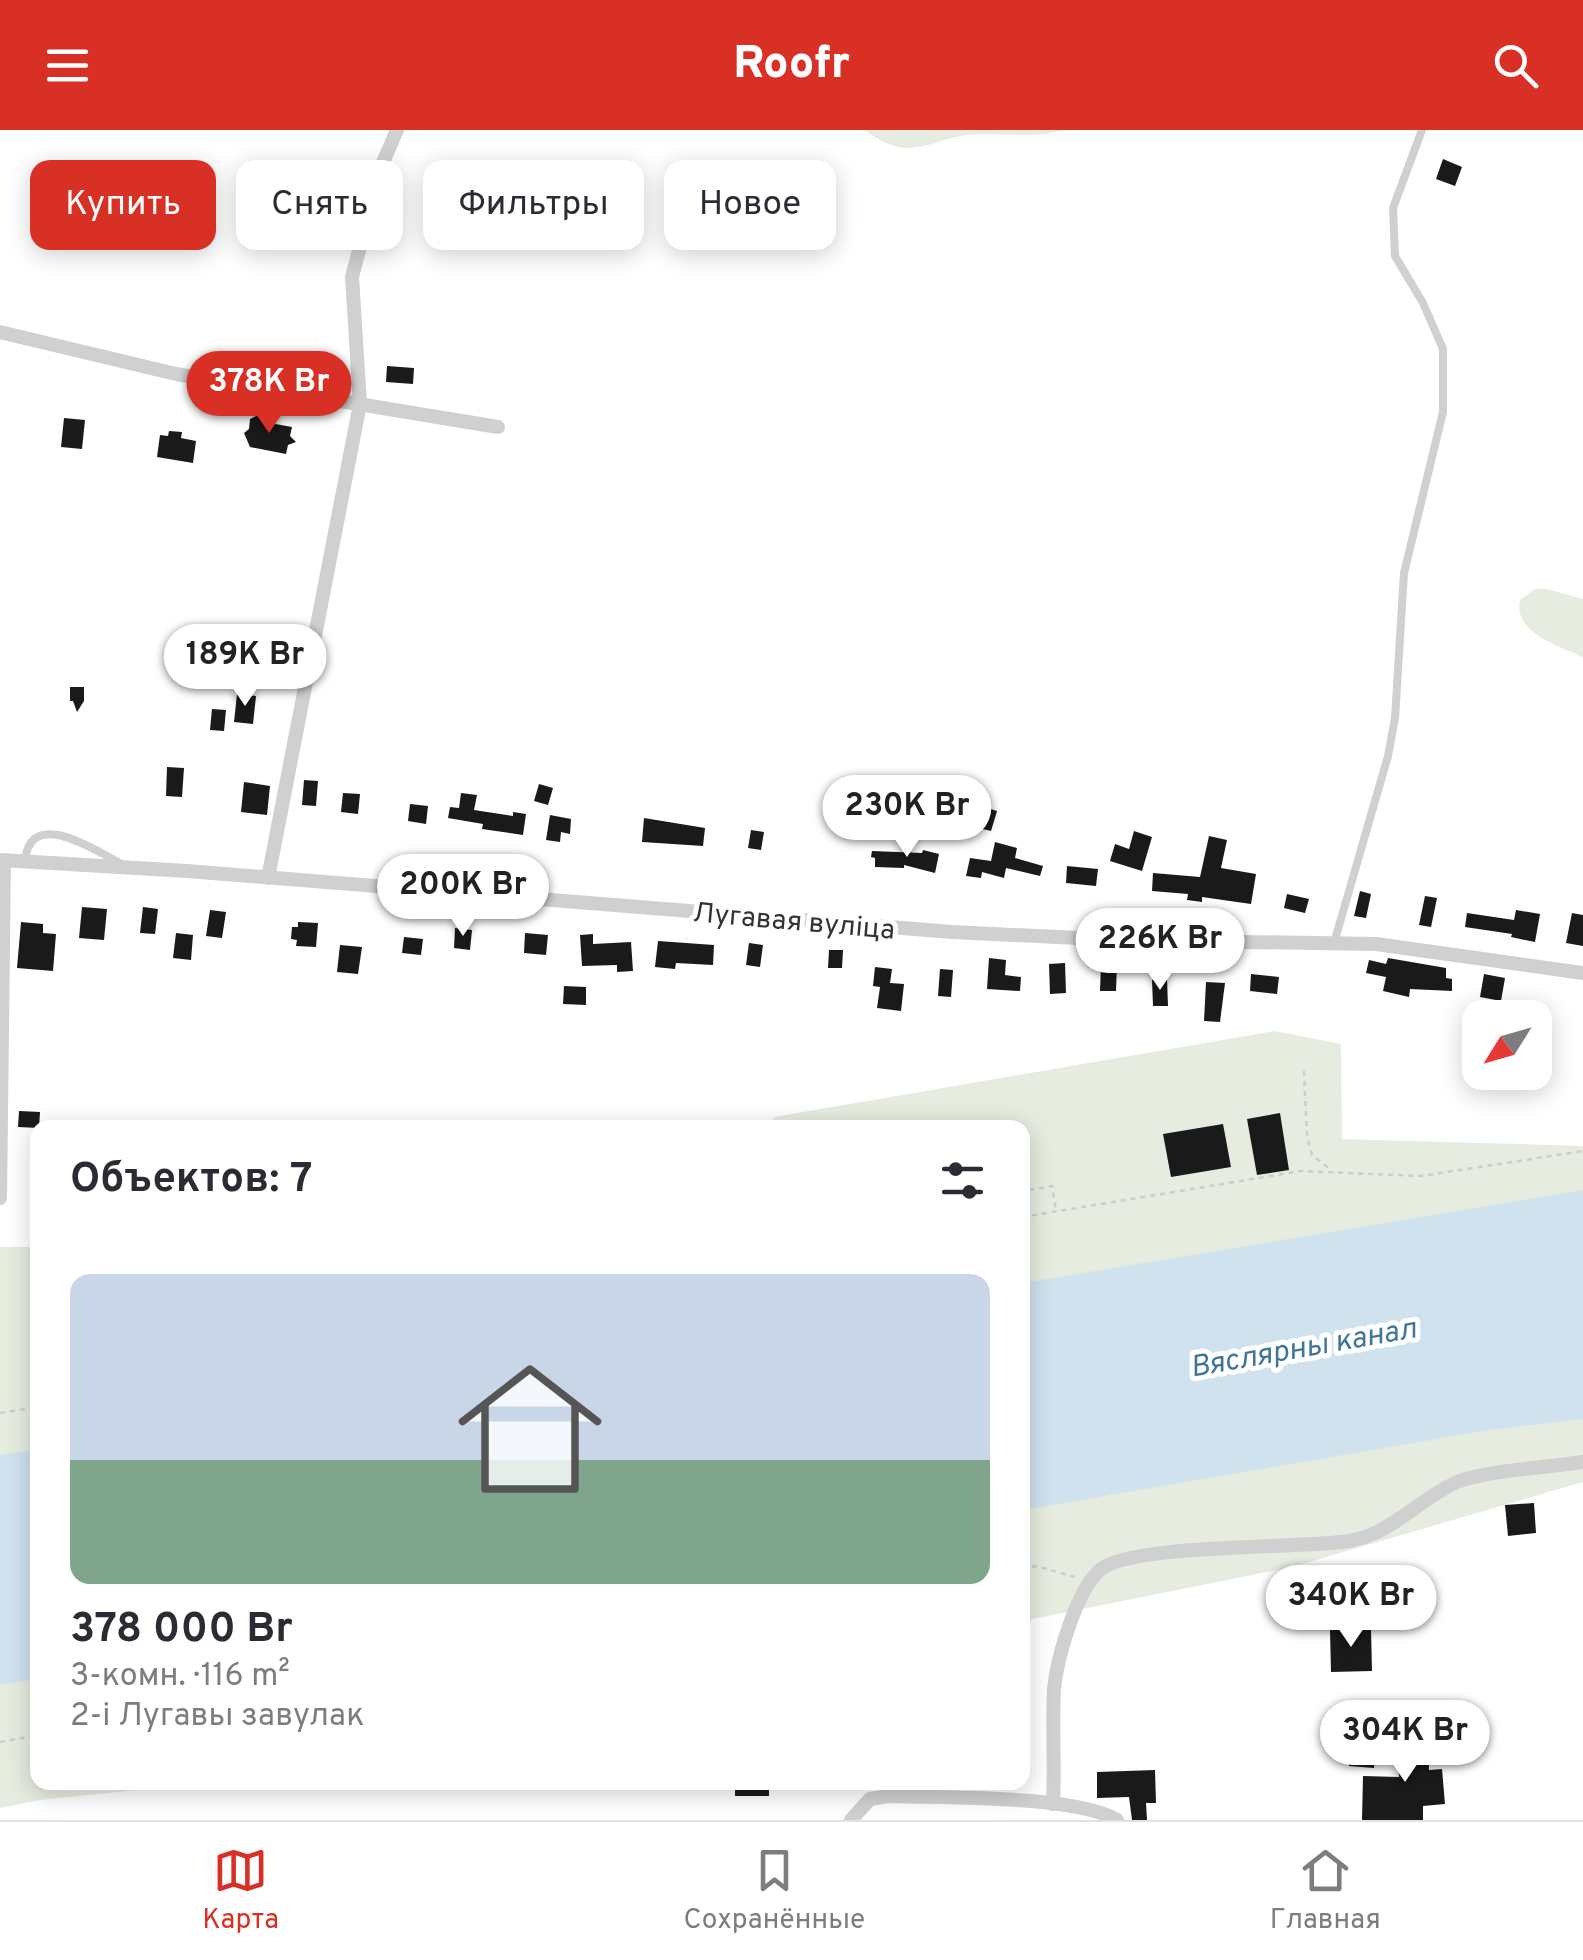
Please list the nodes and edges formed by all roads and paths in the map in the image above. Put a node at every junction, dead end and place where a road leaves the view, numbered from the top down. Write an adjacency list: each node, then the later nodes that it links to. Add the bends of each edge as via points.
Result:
1 (397, 130): 4 (street, via 352,278)
2 (1422, 130): 10 (lane, via 1393,208 1395,256 1442,348 1443,412 1404,573 1396,718)
3 (0, 332): 4 (street, via 176,374)
4 (360, 404): 5 (street); 9 (street)
5 (498, 427)
6 (2, 860): 7 (street, Лугавая вуліца); 18 (street, Лугавая вуліца)
7 (25, 861): 8 (street, Лугавая вуліца); 8 (lane, via 35,840 53,833)
8 (129, 867): 9 (street, Лугавая вуліца)
9 (268, 878): 10 (street, Лугавая вуліца, via 952,932)
10 (1334, 942): 13 (street, Лугавая вуліца)
11 (1160, 960): 12 (path)
12 (1211, 961)
13 (1583, 973)
14 (1304, 1071): 16 (path, via 1312,1155)
15 (1583, 1152): 16 (path, via 1421,1176)
16 (1331, 1170): 19 (path)
17 (1030, 1190): 19 (path, via 1052,1186)
18 (1, 1198)
19 (1056, 1212): 20 (path)
20 (1030, 1216)
21 (30, 1408): 22 (path)
22 (0, 1413)
23 (1583, 1462): 25 (street, via 1458,1481 1384,1530 1352,1541 1156,1553 1102,1567)
24 (1030, 1567): 25 (path)
25 (1091, 1582): 28 (street, via 1058,1663)
26 (30, 1737): 27 (path)
27 (0, 1742)
28 (1053, 1804): 29 (street, via 888,1796 870,1800); 30 (street, via 1100,1810)
29 (856, 1814)
30 (1117, 1820)

